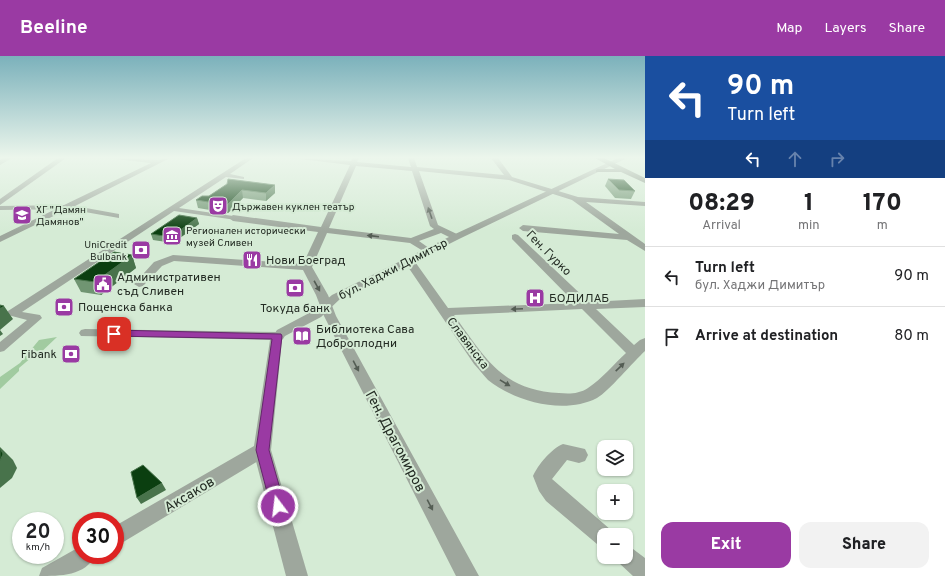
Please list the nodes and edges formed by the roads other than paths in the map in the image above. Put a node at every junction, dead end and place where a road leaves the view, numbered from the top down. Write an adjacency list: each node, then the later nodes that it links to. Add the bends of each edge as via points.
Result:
1 (29, 182): 10 (street)
2 (118, 182): 12 (street)
3 (213, 182): 14 (street)
4 (345, 182): 18 (street)
5 (419, 182): 19 (street, one-way to 5, via 434,226)
6 (524, 182): 8 (street)
7 (572, 182): 8 (street, бул. Хаджи Димитър)
8 (553, 191): 9 (street); 20 (street, бул. Хаджи Димитър)
9 (575, 198): 11 (street); 22 (street)
10 (0, 203)
11 (645, 204)
12 (68, 207): 13 (street); 15 (street); 24 (street)
13 (0, 208)
14 (172, 209): 16 (street); 36 (street)
15 (116, 216)
16 (233, 218): 18 (street)
17 (523, 228): 22 (street)
18 (323, 230): 25 (street, one-way to 18); 29 (street)
19 (440, 230): 20 (street); 25 (street)
20 (456, 237): 27 (street, бул. Хаджи Димитър)
21 (515, 237): 33 (street, Ген. Гурко)
22 (628, 237): 23 (street); 26 (street)
23 (645, 238)
24 (0, 239)
25 (412, 241): 27 (street)
26 (645, 248)
27 (428, 251): 28 (street, бул. Хаджи Димитър)
28 (408, 261): 32 (street, бул. Хаджи Димитър, via 336,297); 35 (street, Славянска)
29 (307, 267): 30 (street, via 173,258 158,264); 32 (street, Ген. Драгомиров, one-way to 32)
30 (139, 284)
31 (645, 303): 33 (street)
32 (326, 306): 38 (street, бул. Хаджи Димитър, via 317,314); 51 (street, Ген. Драгомиров, one-way to 51)
33 (584, 306): 35 (street, one-way to 35); 41 (street, Ген. Гурко)
34 (0, 310): 36 (street)
35 (445, 312): 41 (street, Славянска, one-way to 41, via 492,375 507,385 531,395 575,400 593,393)
36 (12, 313): 40 (street, via 36,318)
37 (85, 333): 38 (street)
38 (278, 336): 42 (street)
39 (645, 343): 41 (street, Славянска)
40 (0, 348)
41 (634, 353)
42 (262, 450): 45 (street, Аксаков); 50 (street)
43 (579, 455): 44 (street, via 563,452 542,476 545,485 553,494)
44 (597, 531)
45 (124, 532)
46 (633, 562): 48 (street)
47 (72, 563): 49 (street)
48 (645, 572)
49 (50, 576)
50 (297, 576)
51 (468, 576)

